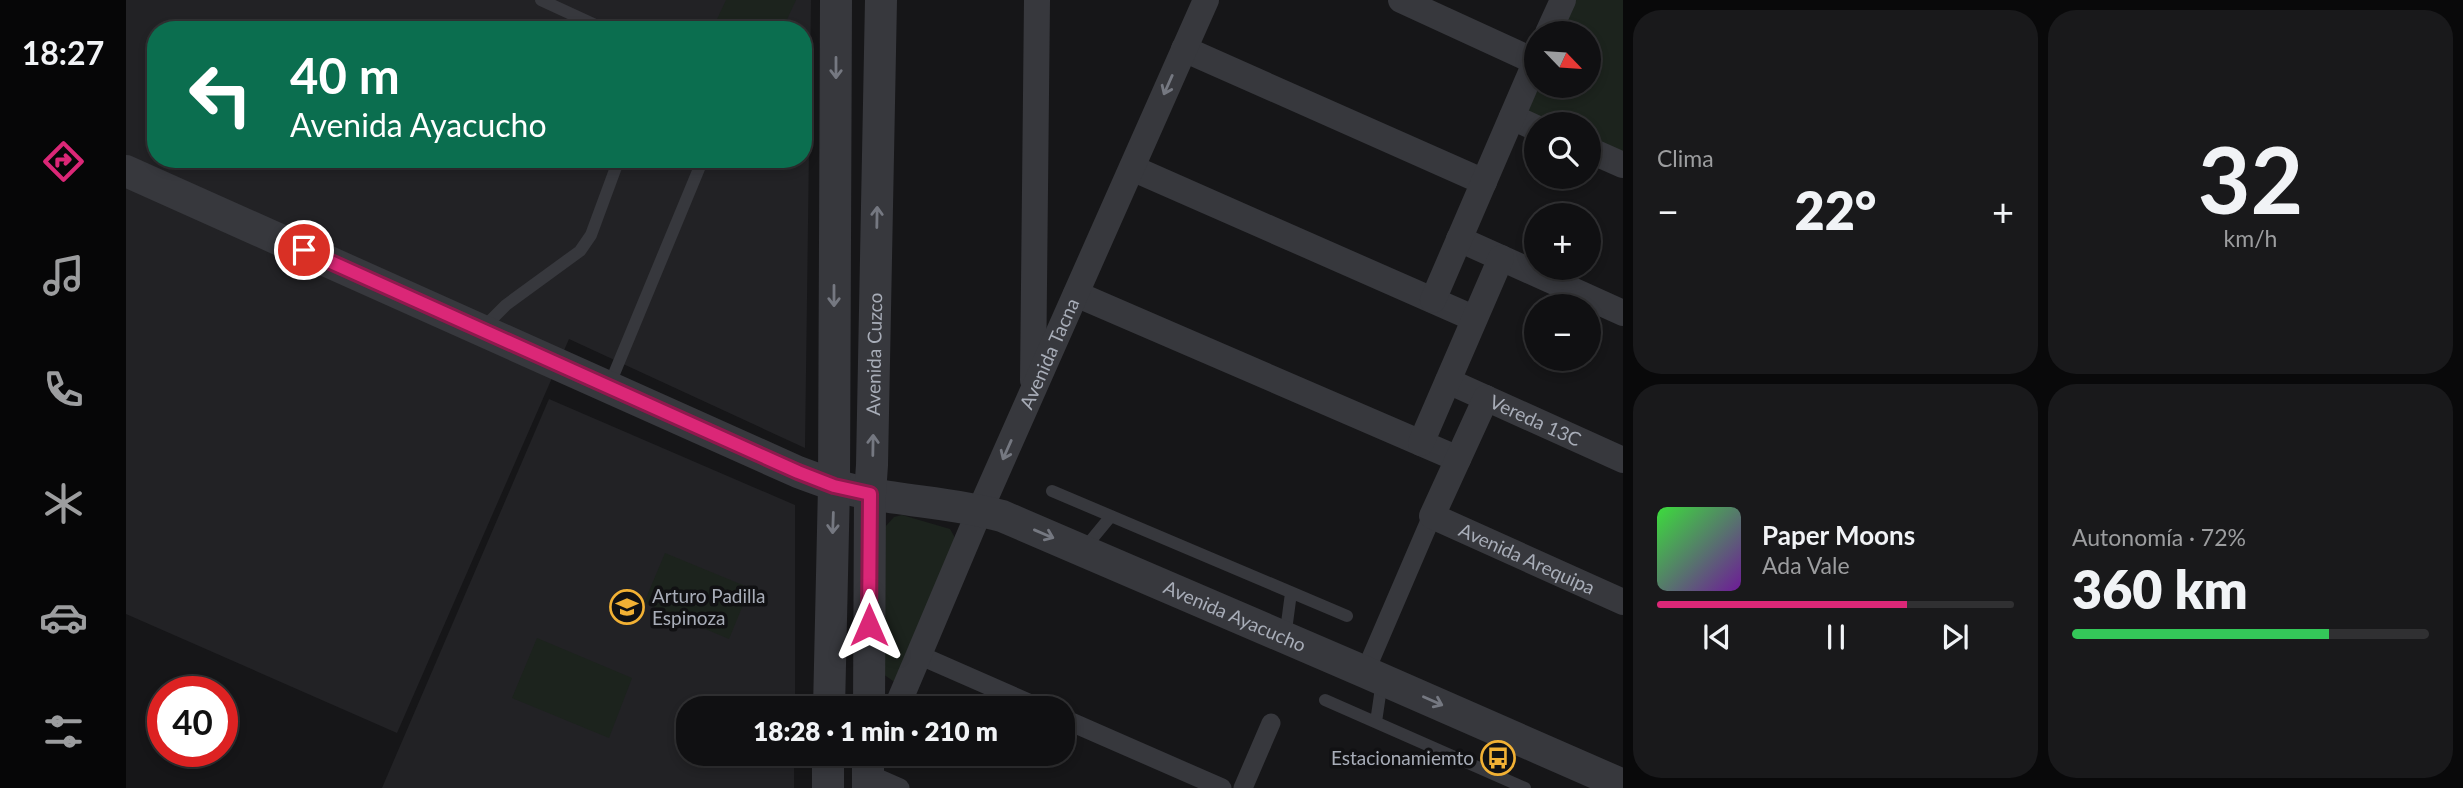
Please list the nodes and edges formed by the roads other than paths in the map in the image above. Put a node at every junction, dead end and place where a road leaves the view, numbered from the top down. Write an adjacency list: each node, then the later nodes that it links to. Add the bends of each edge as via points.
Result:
1 (541, 0): 8 (lane)
2 (836, 0): 36 (street, one-way to 36)
3 (881, 0): 38 (street, Avenida Cuzco, one-way to 3)
4 (1037, 0): 31 (street)
5 (1206, 0): 10 (street, Avenida Tacna)
6 (1401, 0): 11 (street)
7 (1563, 0): 9 (street)
8 (586, 21)
9 (1553, 21)
10 (1184, 49): 19 (street, Avenida Tacna, one-way to 19); 21 (street)
11 (1524, 56)
12 (1524, 90): 13 (street)
13 (1512, 117): 14 (street); 21 (street)
14 (1524, 122)
15 (1601, 155): 16 (street)
16 (1623, 165)
17 (615, 168): 28 (lane, via 591,235 580,251 506,305)
18 (699, 168): 30 (lane)
19 (1132, 168): 24 (street, Avenida Tacna); 25 (street)
20 (126, 171): 28 (street, Avenida Ayacucho)
21 (1484, 182): 22 (street)
22 (1459, 239): 23 (street); 25 (street)
23 (1501, 258): 26 (street); 27 (street)
24 (1076, 294): 31 (street, Avenida Tacna); 33 (street)
25 (1433, 300): 27 (street)
26 (1623, 313)
27 (1473, 318): 29 (street)
28 (481, 330): 30 (street, Avenida Ayacucho)
29 (1448, 381): 32 (street, Vereda 13C); 33 (street)
30 (608, 387): 36 (street, Avenida Ayacucho)
31 (1032, 393): 39 (street, Avenida Tacna, one-way to 39)
32 (1486, 398): 34 (street); 35 (street, Vereda 13C)
33 (1421, 443): 34 (street)
34 (1458, 459): 41 (street)
35 (1623, 460)
36 (834, 486): 38 (street, Avenida Ayacucho); 49 (street, one-way to 49)
37 (1052, 491): 40 (lane)
38 (870, 494): 39 (street, Avenida Ayacucho); 50 (street, Avenida Cuzco)
39 (980, 510): 42 (street, Avenida Ayacucho, one-way to 42); 47 (street, Avenida Tacna)
40 (1111, 516): 42 (lane); 43 (lane)
41 (1432, 516): 44 (street, Avenida Arequipa); 48 (street)
42 (1083, 551): 46 (street, Avenida Ayacucho)
43 (1292, 593): 45 (lane); 46 (lane)
44 (1623, 602)
45 (1347, 617)
46 (1285, 638): 48 (street, Avenida Ayacucho)
47 (919, 655): 51 (street, Avenida Tacna); 52 (street)
48 (1374, 675): 54 (lane); 59 (street, Avenida Ayacucho, one-way to 59)
49 (829, 696)
50 (869, 696)
51 (902, 696)
52 (1012, 696)
53 (1325, 701): 54 (lane)
54 (1376, 722): 64 (lane)
55 (1271, 723): 63 (street)
56 (1075, 724): 62 (street)
57 (828, 766): 60 (street)
58 (870, 768): 61 (street)
59 (1603, 780)
60 (828, 788)
61 (901, 788)
62 (1222, 788)
63 (1242, 788)
64 (1525, 788)

